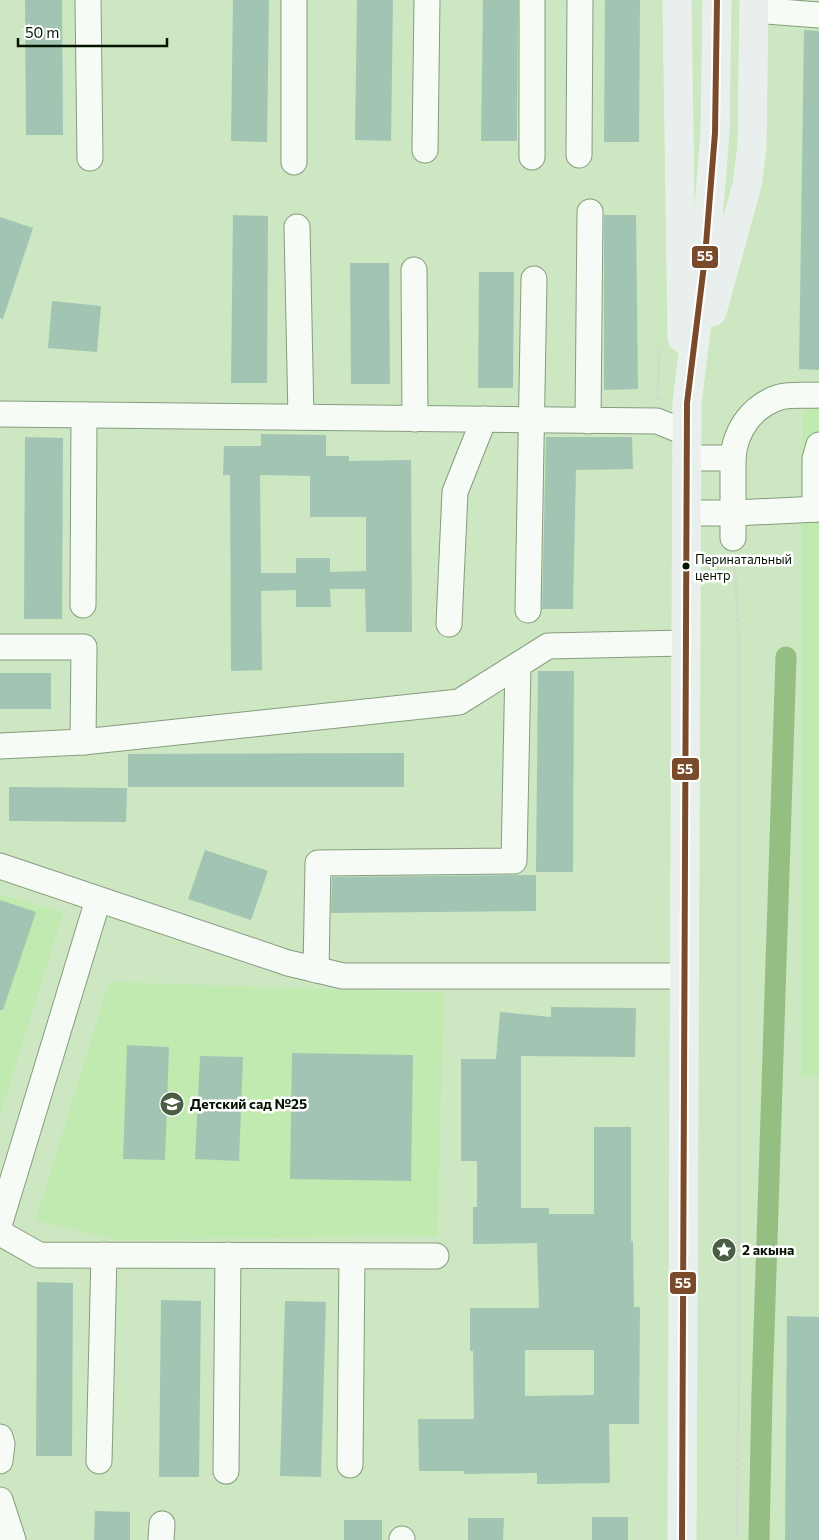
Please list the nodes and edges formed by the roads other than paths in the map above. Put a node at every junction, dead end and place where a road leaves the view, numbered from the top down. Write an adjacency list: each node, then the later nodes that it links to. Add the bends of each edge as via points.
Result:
1 (88, 0): 13 (street)
2 (294, 0): 14 (street)
3 (426, 0): 10 (street)
4 (532, 0): 12 (street)
5 (580, 0): 11 (street)
6 (677, 0): 20 (main road, via 682,328)
7 (716, 0): 20 (main road, via 715,133 705,257)
8 (754, 5): 9 (street); 20 (main road, via 752,147 747,185)
9 (819, 15)
10 (425, 150)
11 (579, 155)
12 (532, 157)
13 (90, 158)
14 (294, 162)
15 (590, 212): 27 (street)
16 (297, 227): 23 (street)
17 (414, 270): 24 (street)
18 (534, 279): 26 (street)
19 (819, 395): 30 (street, via 781,397 758,408 740,430)
20 (687, 402): 28 (main road)
21 (0, 414): 22 (street)
22 (84, 415): 23 (street); 35 (street)
23 (301, 417): 24 (street)
24 (415, 419): 25 (street)
25 (484, 419): 26 (street); 37 (street, via 455,492)
26 (532, 420): 27 (street); 36 (street)
27 (588, 420): 28 (street, via 657,421)
28 (687, 445): 30 (street); 32 (main road)
29 (819, 445): 31 (street, via 815,459)
30 (733, 458): 33 (street)
31 (817, 509): 33 (street)
32 (686, 513): 33 (street); 38 (main road)
33 (734, 513): 34 (street)
34 (733, 538)
35 (83, 604)
36 (528, 610)
37 (449, 624)
38 (685, 643): 40 (street, via 548,646); 46 (main road)
39 (0, 647): 41 (street, via 84,647)
40 (518, 665): 41 (street, via 459,702); 45 (street, via 514,861 318,862)
41 (83, 742): 42 (street)
42 (0, 746)
43 (0, 866): 44 (street)
44 (98, 900): 45 (street); 47 (street)
45 (316, 970): 46 (street, via 344,976)
46 (683, 976): 60 (main road)
47 (0, 1222)
48 (0, 1233): 49 (street, via 39,1255)
49 (104, 1255): 50 (street); 55 (street)
50 (228, 1256): 51 (street); 57 (street)
51 (352, 1256): 52 (street); 56 (street)
52 (436, 1256)
53 (0, 1436): 54 (street)
54 (0, 1461)
55 (99, 1461)
56 (350, 1465)
57 (226, 1471)
58 (0, 1500): 59 (street)
59 (13, 1540)
60 (682, 1540)

